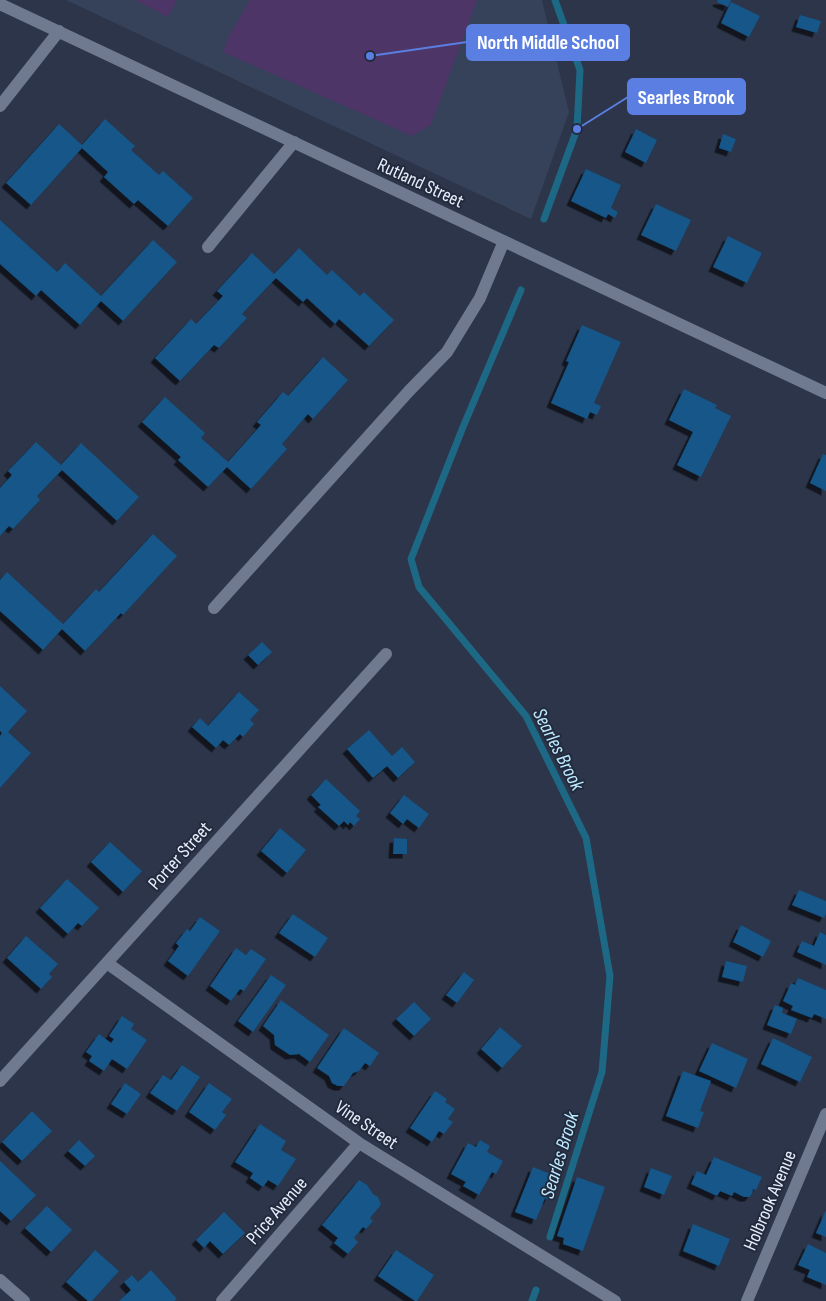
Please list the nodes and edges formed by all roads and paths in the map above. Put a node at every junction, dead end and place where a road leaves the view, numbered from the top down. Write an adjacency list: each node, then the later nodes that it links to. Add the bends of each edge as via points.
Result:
1 (0, 4): 2 (street, Rutland Street)
2 (59, 31): 3 (street); 4 (street, Rutland Street)
3 (0, 106)
4 (294, 142): 5 (street, Rutland Street); 6 (street)
5 (504, 241): 7 (street, Rutland Street); 8 (street, via 480,298 447,352)
6 (208, 246)
7 (826, 393)
8 (214, 608)
9 (386, 654): 10 (street, Porter Street)
10 (107, 963): 11 (street, Porter Street); 13 (street, Vine Street)
11 (0, 1081)
12 (826, 1114): 18 (street, Holbrook Avenue)
13 (359, 1143): 16 (street, Price Avenue); 17 (street, Vine Street)
14 (0, 1280): 15 (street)
15 (24, 1301)
16 (222, 1301)
17 (615, 1301)
18 (747, 1301)

